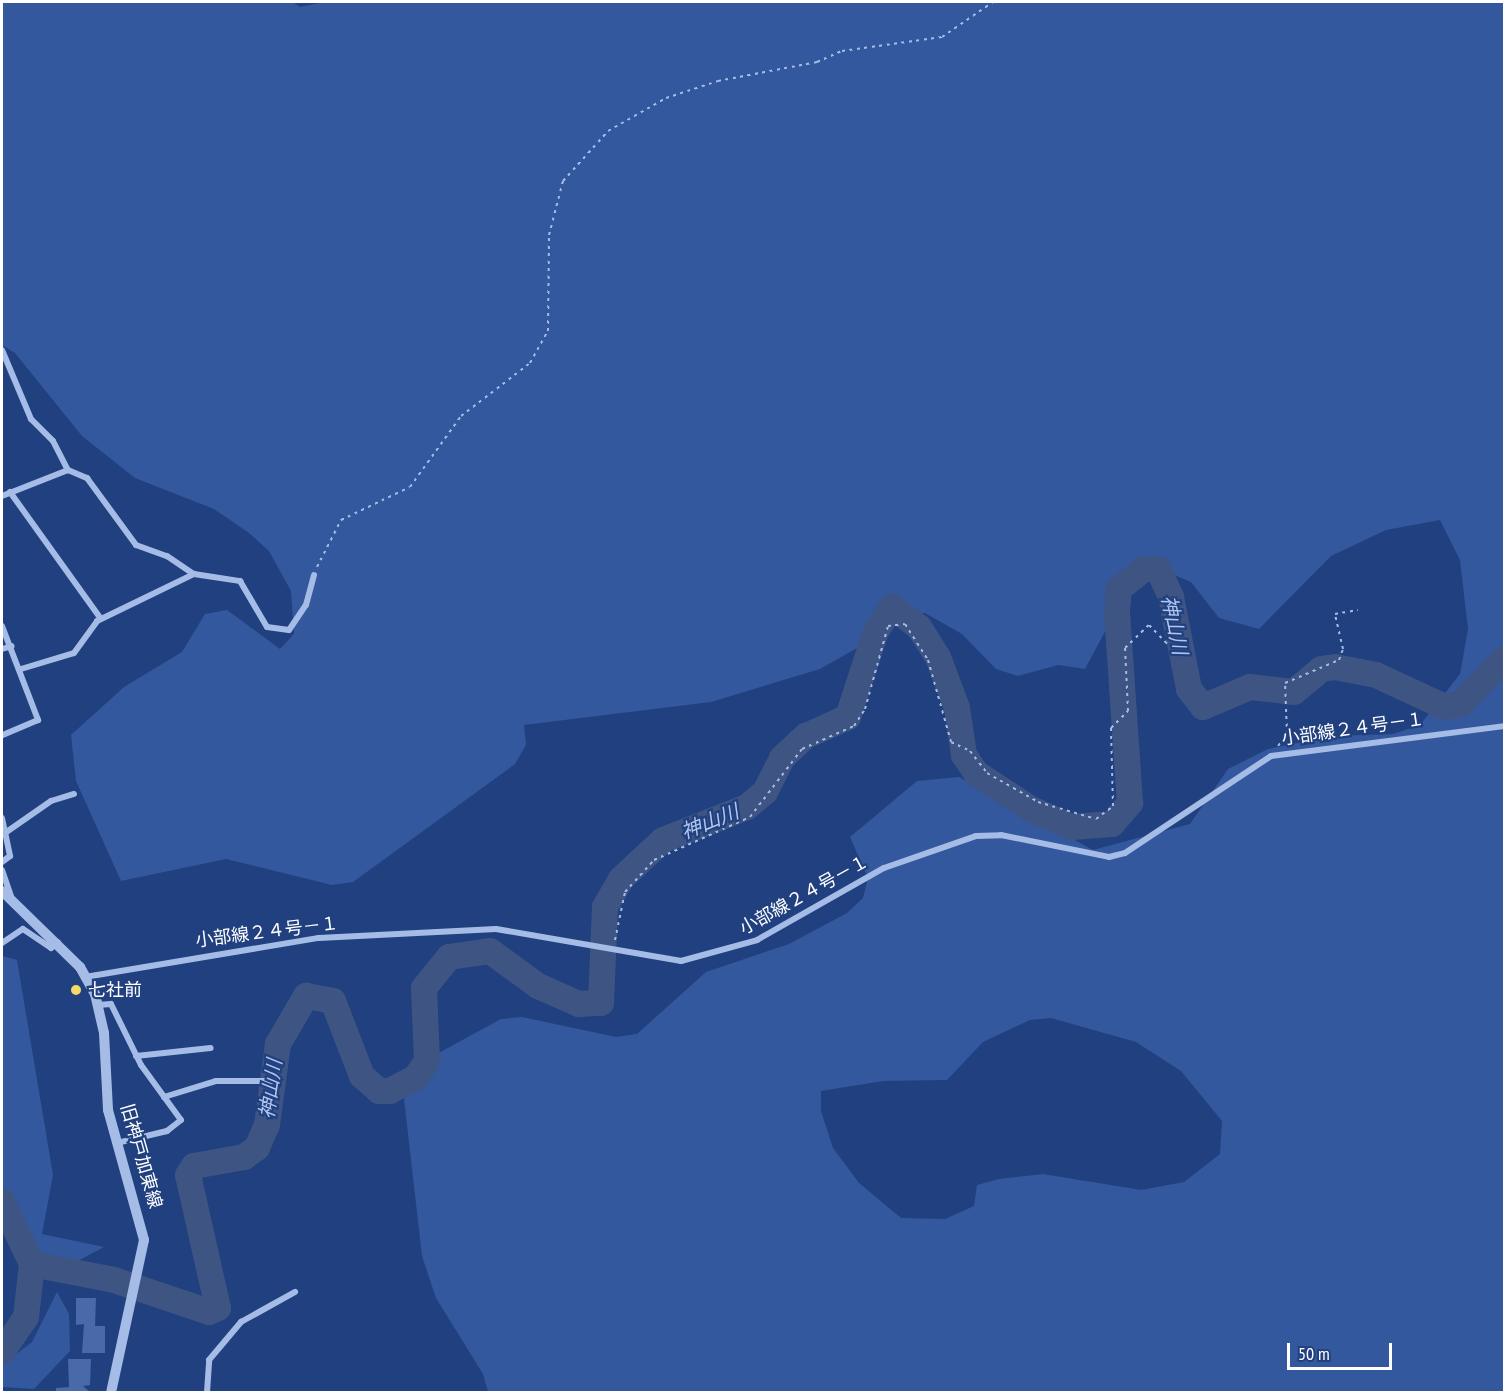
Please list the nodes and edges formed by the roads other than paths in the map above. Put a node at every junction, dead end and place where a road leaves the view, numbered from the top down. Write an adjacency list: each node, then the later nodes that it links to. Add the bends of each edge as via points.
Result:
1 (2, 350): 2 (street, via 31,419 53,441)
2 (68, 470): 3 (street); 5 (street, via 87,478 136,545 167,556)
3 (10, 492): 4 (street); 7 (street)
4 (2, 496)
5 (194, 574): 6 (street, via 240,581 274,632 289,630 306,605); 7 (street)
6 (314, 575)
7 (101, 619): 11 (street, via 74,653)
8 (2, 626): 9 (street)
9 (12, 646): 10 (street); 11 (street)
10 (2, 649)
11 (21, 669): 13 (street, via 38,720)
12 (1504, 726): 23 (street, 小部線２４号－１, via 1271,756 1125,853 1082,855 1001,835 976,836 884,868 729,951 681,961 496,929 319,938)
13 (2, 735)
14 (74, 794): 16 (street, via 51,801)
15 (2, 818): 16 (street)
16 (5, 833): 17 (street, via 10,856)
17 (2, 862)
18 (2, 870): 20 (street)
19 (2, 891): 20 (street, 旧神戸加東線)
20 (12, 900): 21 (street, 旧神戸加東線)
21 (58, 941): 22 (street, via 51,948 23,929); 23 (street, 旧神戸加東線)
22 (2, 943)
23 (85, 977): 24 (street, 旧神戸加東線)
24 (98, 1005): 26 (street, via 111,1004); 29 (street, 旧神戸加東線)
25 (211, 1048): 26 (street)
26 (136, 1056): 28 (street)
27 (275, 1081): 28 (street, via 216,1082)
28 (164, 1097): 29 (street, via 181,1120 167,1131)
29 (116, 1143): 31 (street, 旧神戸加東線, via 142,1220 141,1261)
30 (295, 1292): 32 (street, via 241,1322 209,1360)
31 (111, 1392)
32 (207, 1392)

